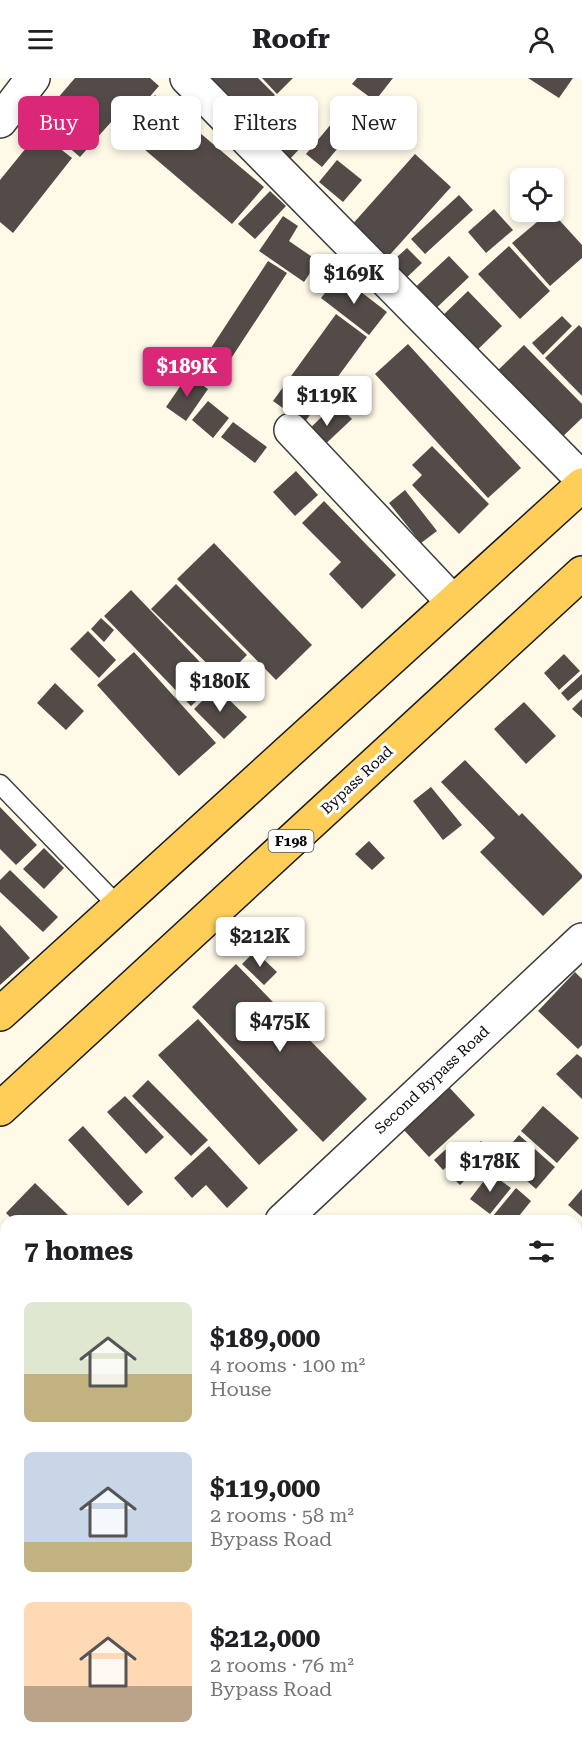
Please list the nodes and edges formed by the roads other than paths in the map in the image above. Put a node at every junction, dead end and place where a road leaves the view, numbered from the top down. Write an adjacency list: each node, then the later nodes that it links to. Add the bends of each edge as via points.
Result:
1 (33, 78): 3 (street)
2 (187, 78): 5 (street)
3 (0, 121)
4 (291, 430): 8 (street)
5 (582, 479)
6 (582, 485): 8 (main road)
7 (582, 573): 13 (main road, Bypass Road / F198)
8 (453, 602): 10 (main road)
9 (0, 784): 10 (lane)
10 (118, 906): 12 (main road)
11 (582, 940): 14 (street, Second Bypass Road)
12 (0, 1014)
13 (0, 1109)
14 (288, 1215)

